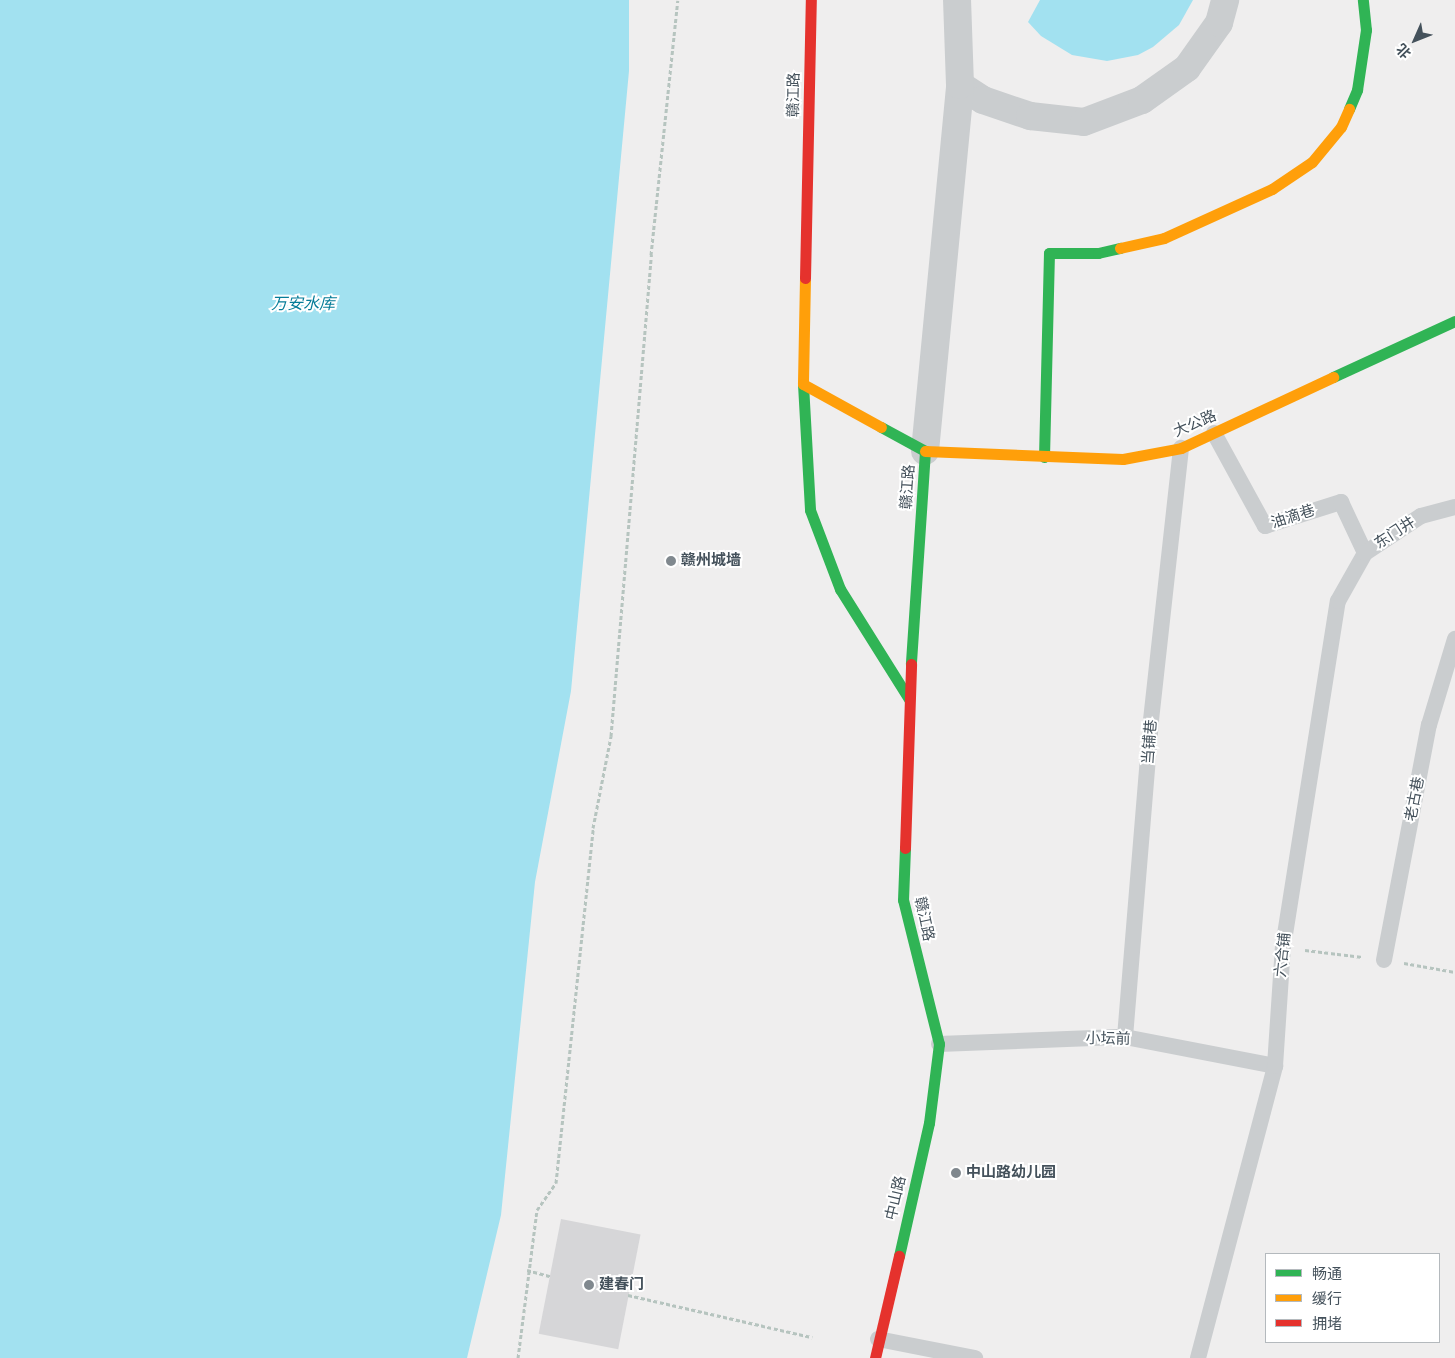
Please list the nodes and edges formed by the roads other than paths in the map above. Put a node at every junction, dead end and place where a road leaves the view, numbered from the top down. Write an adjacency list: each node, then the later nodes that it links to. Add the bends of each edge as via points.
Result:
1 (811, 0): 9 (street, 赣江路)
2 (957, 0): 7 (street)
3 (1225, 0): 7 (street, via 1219,23 1187,68 1142,100 1084,122 1030,116 983,100)
4 (1363, 0): 6 (street)
5 (1372, 0): 6 (street)
6 (1366, 30): 13 (street, via 1357,90 1341,127 1312,162 1272,189 1164,238 1098,253 1049,253)
7 (960, 85): 12 (street)
8 (1455, 321): 10 (street, 大公路)
9 (803, 384): 12 (street, 赣江路); 17 (street, via 810,510 840,589)
10 (1214, 433): 11 (street, 大公路); 15 (lane, 油滴巷, via 1264,526 1341,502)
11 (1181, 448): 13 (street, 大公路, via 1123,460); 19 (lane, 当铺巷, via 1151,720)
12 (925, 451): 13 (street, 大公路); 17 (street, 赣江路)
13 (1044, 457)
14 (1455, 507): 15 (lane, 东门井, via 1421,516)
15 (1365, 553): 21 (lane, 六合铺, via 1338,601 1283,947)
16 (1455, 639): 18 (lane, 老古巷, via 1429,725)
17 (909, 699): 20 (street, 赣江路, via 903,900)
18 (1384, 960)
19 (1125, 1037): 20 (lane, 小坛前); 21 (lane, 小坛前)
20 (939, 1044): 22 (street, 中山路, via 929,1123)
21 (1275, 1066): 25 (lane, 六合铺)
22 (878, 1339): 23 (street, 中山路); 24 (lane)
23 (875, 1358)
24 (975, 1358)
25 (1198, 1358)

